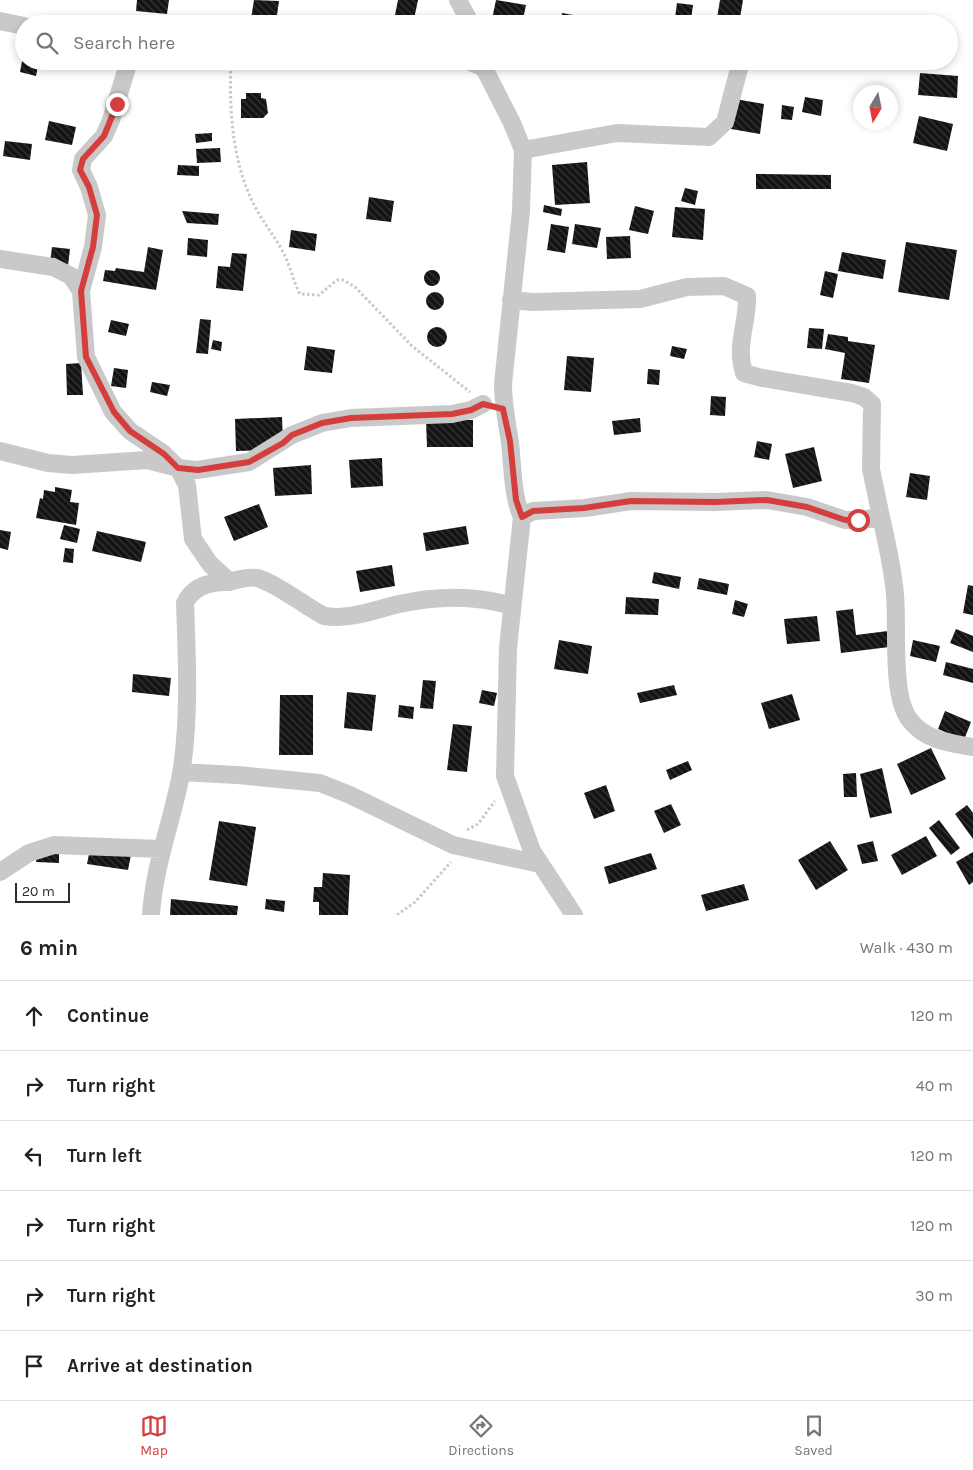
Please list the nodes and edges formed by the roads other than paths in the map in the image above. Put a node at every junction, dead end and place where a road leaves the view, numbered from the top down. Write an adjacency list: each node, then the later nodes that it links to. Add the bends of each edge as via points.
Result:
1 (458, 0): 2 (street)
2 (466, 15)
3 (0, 21): 4 (street)
4 (15, 24)
5 (126, 70): 10 (street, via 104,136 83,159 80,170 97,215 93,247)
6 (486, 70): 8 (street)
7 (739, 70): 8 (street, via 725,122 709,137 617,133)
8 (523, 150): 11 (street, via 521,211)
9 (0, 259): 10 (street, via 52,268 71,276)
10 (81, 291): 14 (street, via 86,357 114,412 130,431 164,454)
11 (511, 300): 15 (street, via 503,409 516,500); 16 (street, via 640,299 688,287 724,286 747,296 748,312 739,359 744,373 852,393 872,404 872,484)
12 (483, 404): 14 (street, via 452,414 351,418 322,423 292,435 249,462 198,470)
13 (0, 451): 14 (street, via 48,463 72,465 147,460)
14 (178, 468): 17 (street, via 187,486 193,539 210,564)
15 (522, 517): 16 (street, via 533,511 631,501 767,500 807,507 845,520); 18 (street)
16 (881, 517): 19 (street, via 895,596 903,708 909,719 930,736)
17 (230, 582): 18 (street, via 238,578 257,578 324,616 335,618 408,602 451,598 479,598); 20 (street, via 206,584 185,603 187,718)
18 (512, 606): 22 (street, via 505,776 532,851)
19 (973, 748)
20 (181, 772): 21 (street); 22 (street, via 320,783 453,846)
21 (161, 849): 23 (street, via 54,845 30,853); 24 (street)
22 (540, 864): 25 (street)
23 (0, 872)
24 (151, 915)
25 (574, 915)

